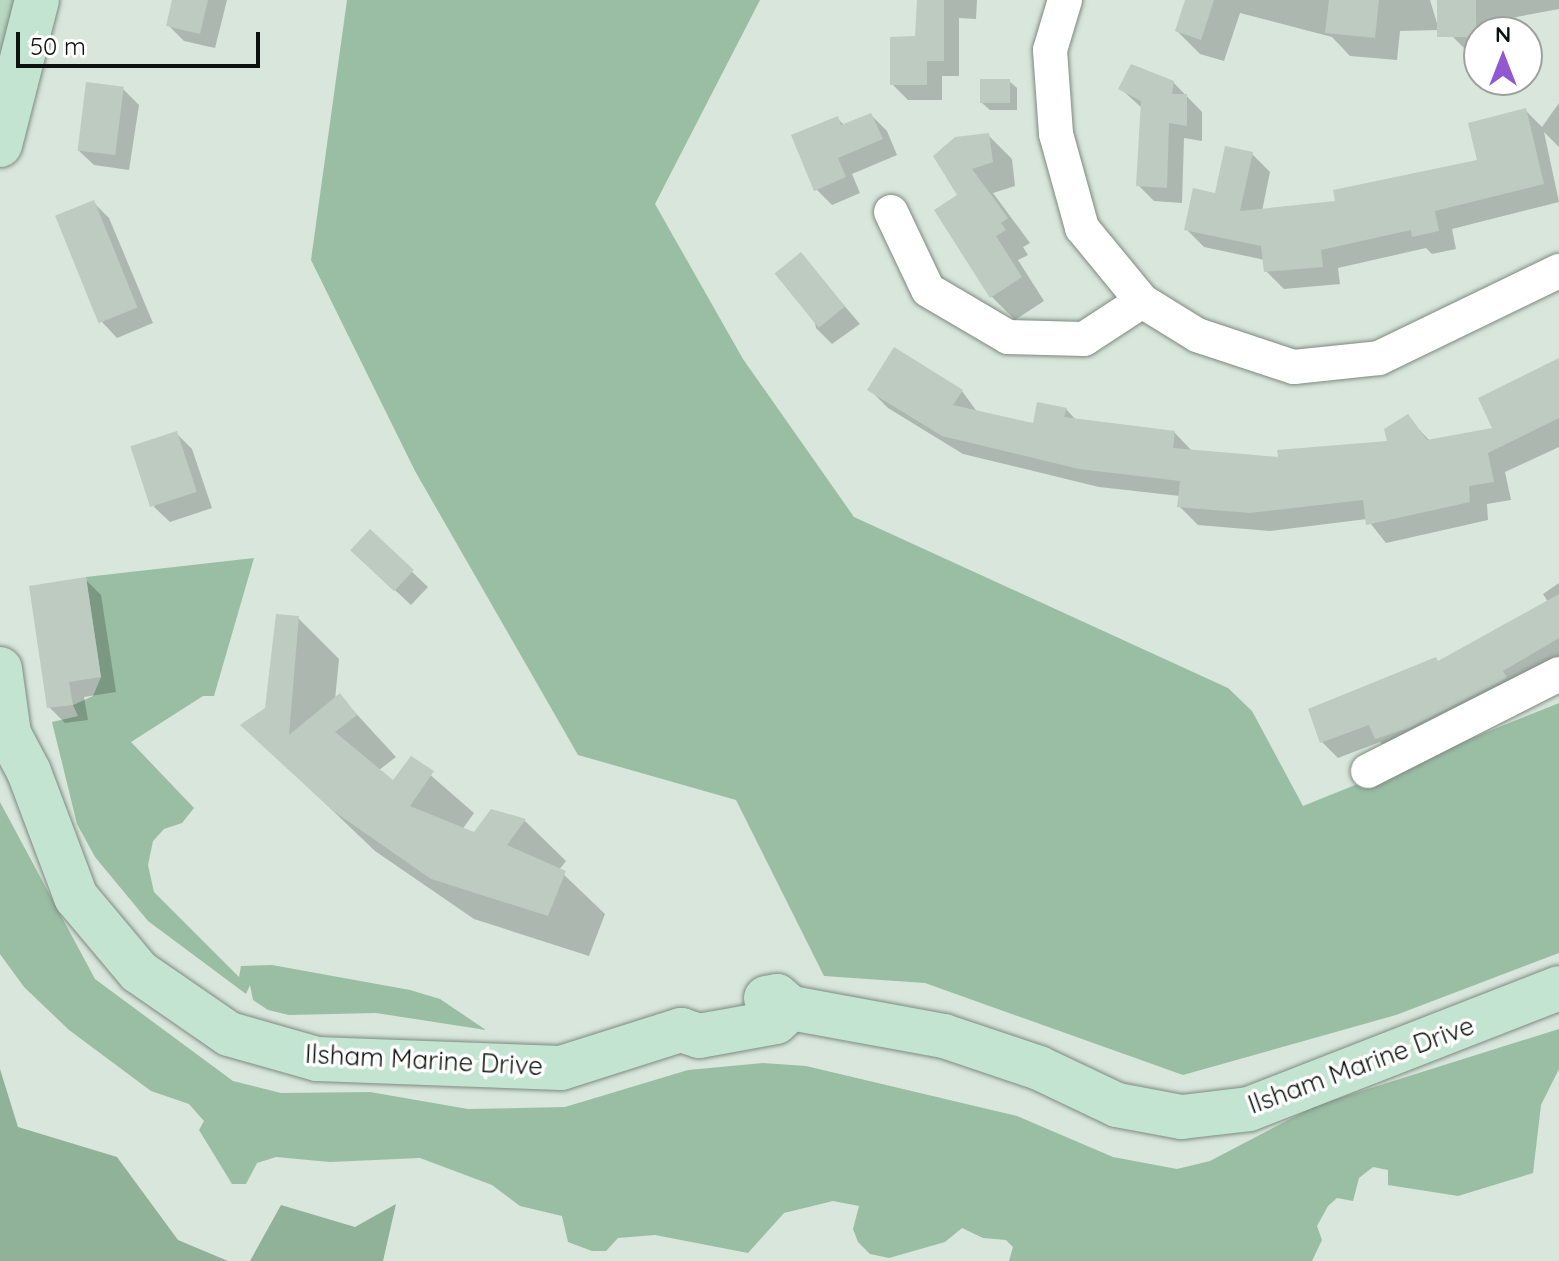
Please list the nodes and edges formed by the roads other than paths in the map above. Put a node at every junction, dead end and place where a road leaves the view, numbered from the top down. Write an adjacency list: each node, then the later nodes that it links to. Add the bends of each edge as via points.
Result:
1 (37, 0): 3 (street)
2 (1065, 0): 6 (street, via 1050,50 1056,134 1082,228)
3 (0, 145)
4 (891, 212): 6 (street, via 928,290 1008,337 1084,339)
5 (1559, 271): 6 (street, via 1379,358 1294,367 1197,335)
6 (1142, 301)
7 (0, 669): 10 (street, Ilsham Marine Drive, via 9,734 29,772 76,897 139,972 229,1034 317,1059 561,1068 681,1030 692,1013 777,996 791,1008 944,1036 1039,1068 1117,1105 1182,1117 1249,1109)
8 (1559, 674): 9 (street)
9 (1368, 771)
10 (1559, 988)

